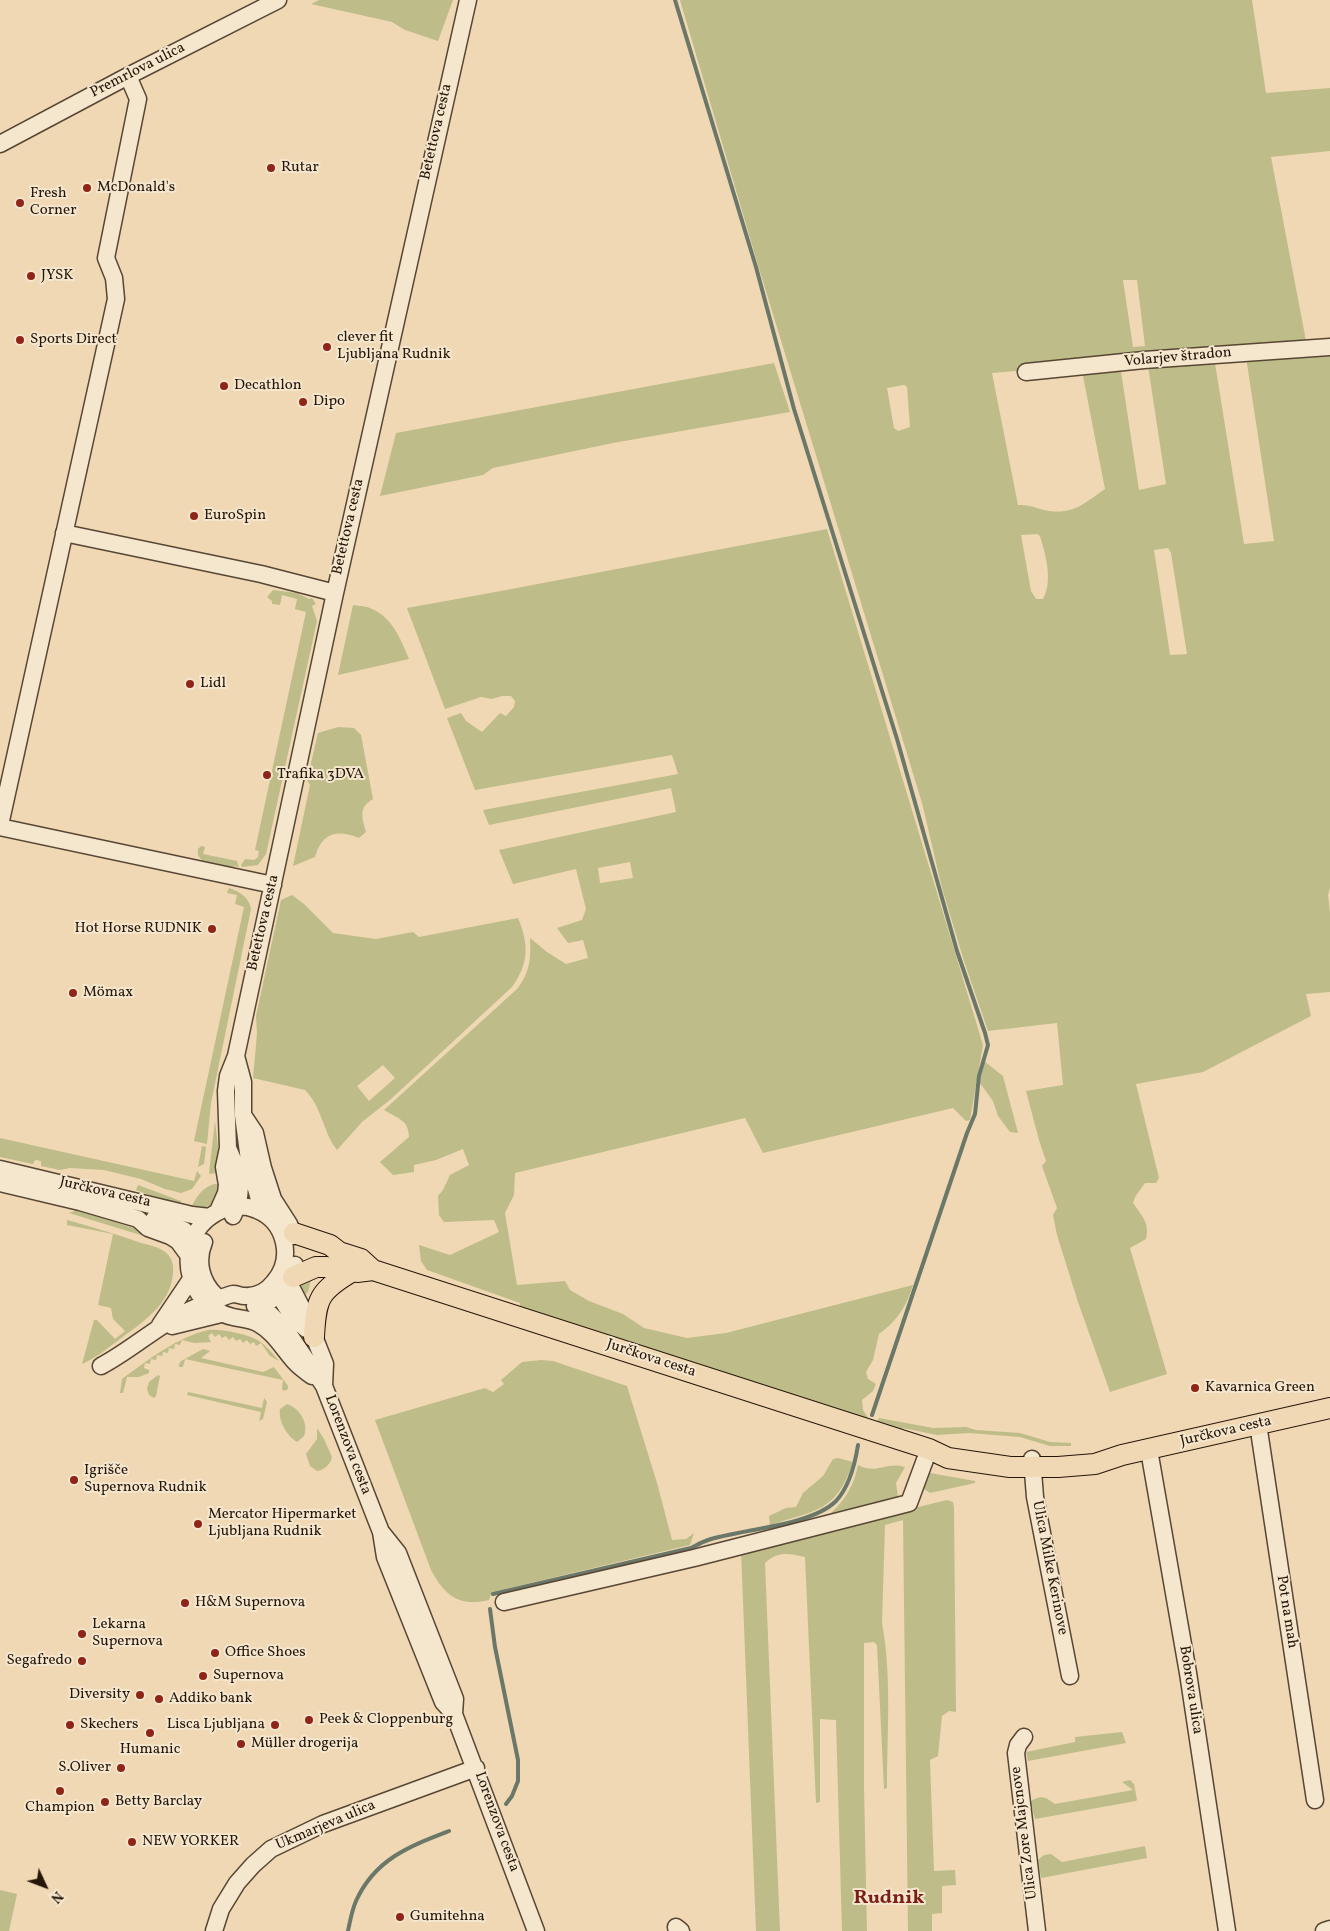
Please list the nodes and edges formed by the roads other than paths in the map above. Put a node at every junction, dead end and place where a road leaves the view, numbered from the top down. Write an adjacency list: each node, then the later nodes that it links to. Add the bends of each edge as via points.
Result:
1 (278, 0): 3 (street, Premrlova ulica)
2 (468, 0): 8 (street, Betettova cesta)
3 (128, 76): 4 (street, Premrlova ulica); 7 (street, via 138,99 106,258 114,278 116,299)
4 (0, 144)
5 (1330, 347): 6 (street, Volarjev štradon)
6 (1026, 372)
7 (64, 533): 8 (street, via 261,574); 9 (street)
8 (335, 593): 10 (street, Betettova cesta)
9 (0, 826): 10 (street)
10 (272, 885): 11 (street, Betettova cesta)
11 (236, 1056): 12 (street, Betettova cesta, via 243,1082); 15 (street, Betettova cesta, via 226,1091 228,1148 224,1167 227,1185)
12 (243, 1116): 16 (street, Betettova cesta, via 250,1168); 17 (street, via 255,1133 273,1199)
13 (0, 1169): 15 (street, Jurčkova cesta, via 192,1215)
14 (0, 1183): 18 (street, Jurčkova cesta, via 138,1219 152,1218 171,1224 184,1230)
15 (224, 1213): 16 (street, via 250,1207); 17 (street, via 252,1219 263,1227 273,1243); 18 (street, via 206,1238); 18 (street, Betettova cesta, via 200,1227)
16 (263, 1213): 17 (street)
17 (292, 1242): 19 (main road, Jurčkova cesta, via 329,1254 339,1252 361,1259); 22 (street, via 296,1262)
18 (194, 1248): 21 (street); 23 (street)
19 (373, 1270): 20 (main road, Jurčkova cesta); 31 (main road, Jurčkova cesta)
20 (353, 1272): 22 (main road, Jurčkova cesta, via 316,1267); 26 (main road, Jurčkova cesta, via 324,1292 316,1307)
21 (191, 1279): 23 (street); 25 (street)
22 (284, 1284): 23 (street, via 254,1295 233,1294); 24 (street, via 268,1302); 26 (street, Lorenzova cesta)
23 (216, 1305): 24 (street); 25 (street, via 182,1325); 28 (street, Lorenzova cesta, via 263,1326 295,1362)
24 (255, 1306): 28 (street, Lorenzova cesta, via 270,1314 286,1330)
25 (157, 1328): 27 (street, via 121,1356)
26 (314, 1337): 28 (street, Lorenzova cesta, via 325,1364)
27 (101, 1366)
28 (324, 1386): 37 (street, Lorenzova cesta, via 443,1702 454,1714)
29 (1330, 1408): 30 (main road, Jurčkova cesta)
30 (1258, 1424): 32 (main road, Jurčkova cesta); 38 (street, Pot na mah)
31 (929, 1449): 33 (main road, Jurčkova cesta, via 948,1458 1010,1467); 34 (street, via 909,1503)
32 (1149, 1450): 33 (main road, Jurčkova cesta); 43 (street, Bobrova ulica, via 1188,1673)
33 (1032, 1463): 35 (street, Ulica Milke Kerinove, via 1034,1497)
34 (504, 1602)
35 (1070, 1676)
36 (1024, 1737): 42 (street, Ulica Zore Majcnove, via 1016,1753)
37 (476, 1768): 40 (street, Ukmarjeva ulica, via 323,1824 271,1849 236,1883 221,1909); 41 (street, Lorenzova cesta)
38 (1314, 1800)
39 (1330, 1929): 44 (street)
40 (214, 1931)
41 (536, 1931)
42 (1037, 1931)
43 (1226, 1931)
44 (1324, 1931)

